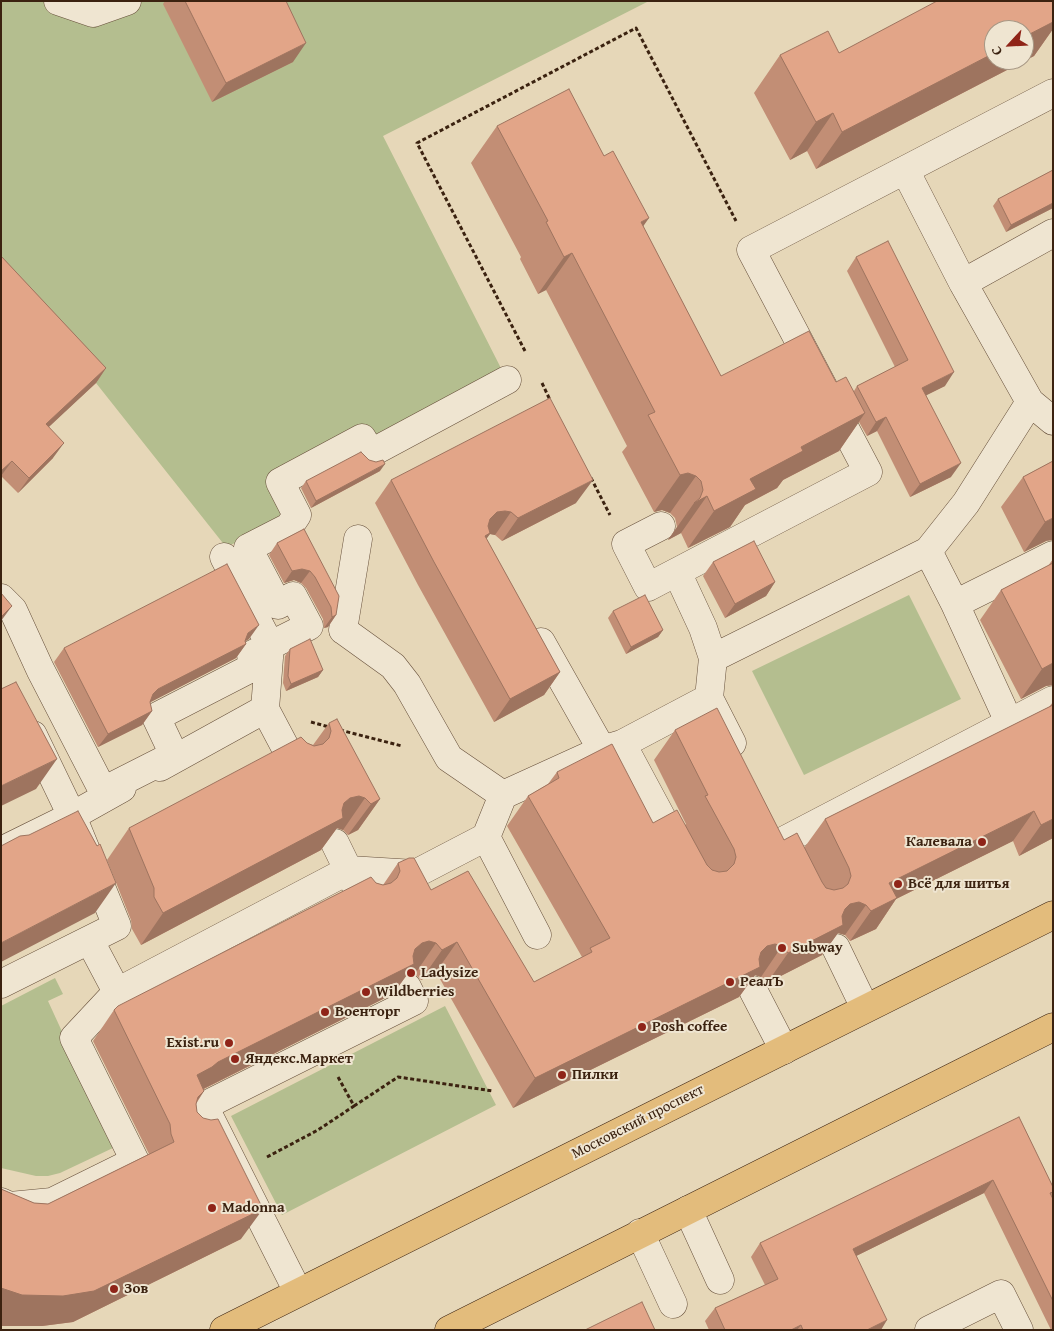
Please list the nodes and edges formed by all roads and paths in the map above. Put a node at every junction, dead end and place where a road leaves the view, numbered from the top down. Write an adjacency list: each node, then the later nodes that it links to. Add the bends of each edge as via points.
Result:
1 (58, 1): 2 (lane, via 93,12)
2 (127, 1)
3 (1053, 93): 5 (lane)
4 (422, 154): 7 (path, via 417,143 636,28)
5 (905, 170): 7 (lane); 8 (lane)
6 (1053, 233): 8 (lane)
7 (751, 250): 17 (lane, via 868,472)
8 (963, 283): 10 (lane)
9 (507, 380): 22 (lane, via 371,453 362,438 280,482 298,515 289,527 248,548 278,605 293,596 309,626)
10 (1030, 402): 11 (lane); 14 (lane, via 966,503)
11 (1053, 421)
12 (661, 526): 17 (lane, via 626,544 648,587)
13 (358, 539): 21 (lane)
14 (928, 552): 19 (lane); 23 (lane)
15 (1053, 555): 19 (lane)
16 (224, 557): 22 (lane)
17 (678, 572): 23 (lane)
18 (1, 598): 22 (lane, via 13,610 103,791 174,755 156,718 256,665 251,655)
19 (955, 604): 27 (lane)
20 (530, 624): 29 (lane)
21 (343, 630): 22 (lane); 30 (lane, via 393,666 407,684)
22 (269, 651): 26 (lane)
23 (713, 658): 24 (lane)
24 (709, 698): 29 (lane); 32 (lane)
25 (1053, 700): 27 (lane)
26 (265, 709): 30 (path); 31 (lane); 34 (lane)
27 (1009, 722): 35 (lane, via 789,853)
28 (31, 730): 34 (lane)
29 (612, 747): 33 (lane); 40 (lane)
30 (449, 758): 33 (lane)
31 (293, 762)
32 (744, 765)
33 (503, 795): 36 (lane)
34 (72, 816): 38 (lane); 44 (lane, via 117,926)
35 (770, 816)
36 (486, 837): 39 (lane, via 416,874); 43 (lane)
37 (335, 842): 39 (lane)
38 (1, 851)
39 (349, 870): 41 (lane); 49 (lane)
40 (690, 870)
41 (363, 900)
42 (1053, 915): 50 (main road, Московский проспект)
43 (537, 935)
44 (90, 941): 46 (lane); 49 (lane)
45 (836, 948): 50 (lane)
46 (1, 984)
47 (407, 987): 56 (lane, via 414,1001 204,1106 202,1129)
48 (753, 990): 52 (lane)
49 (117, 992): 57 (lane, via 74,1038 140,1158 52,1202 10,1206)
50 (865, 1008): 52 (main road, Московский проспект)
51 (1053, 1027): 58 (main road)
52 (784, 1050): 61 (main road, Московский проспект)
53 (342, 1084): 55 (path)
54 (493, 1091): 55 (path, via 398,1078)
55 (354, 1106): 56 (path, via 318,1130)
56 (238, 1173): 61 (lane)
57 (1, 1202)
58 (688, 1210): 59 (main road); 60 (lane)
59 (640, 1234): 62 (lane); 64 (main road)
60 (720, 1280)
61 (298, 1292): 63 (main road, Московский проспект)
62 (673, 1304)
63 (224, 1330)
64 (449, 1330)
65 (928, 1330): 66 (lane, via 1001,1294)
66 (1019, 1330)

